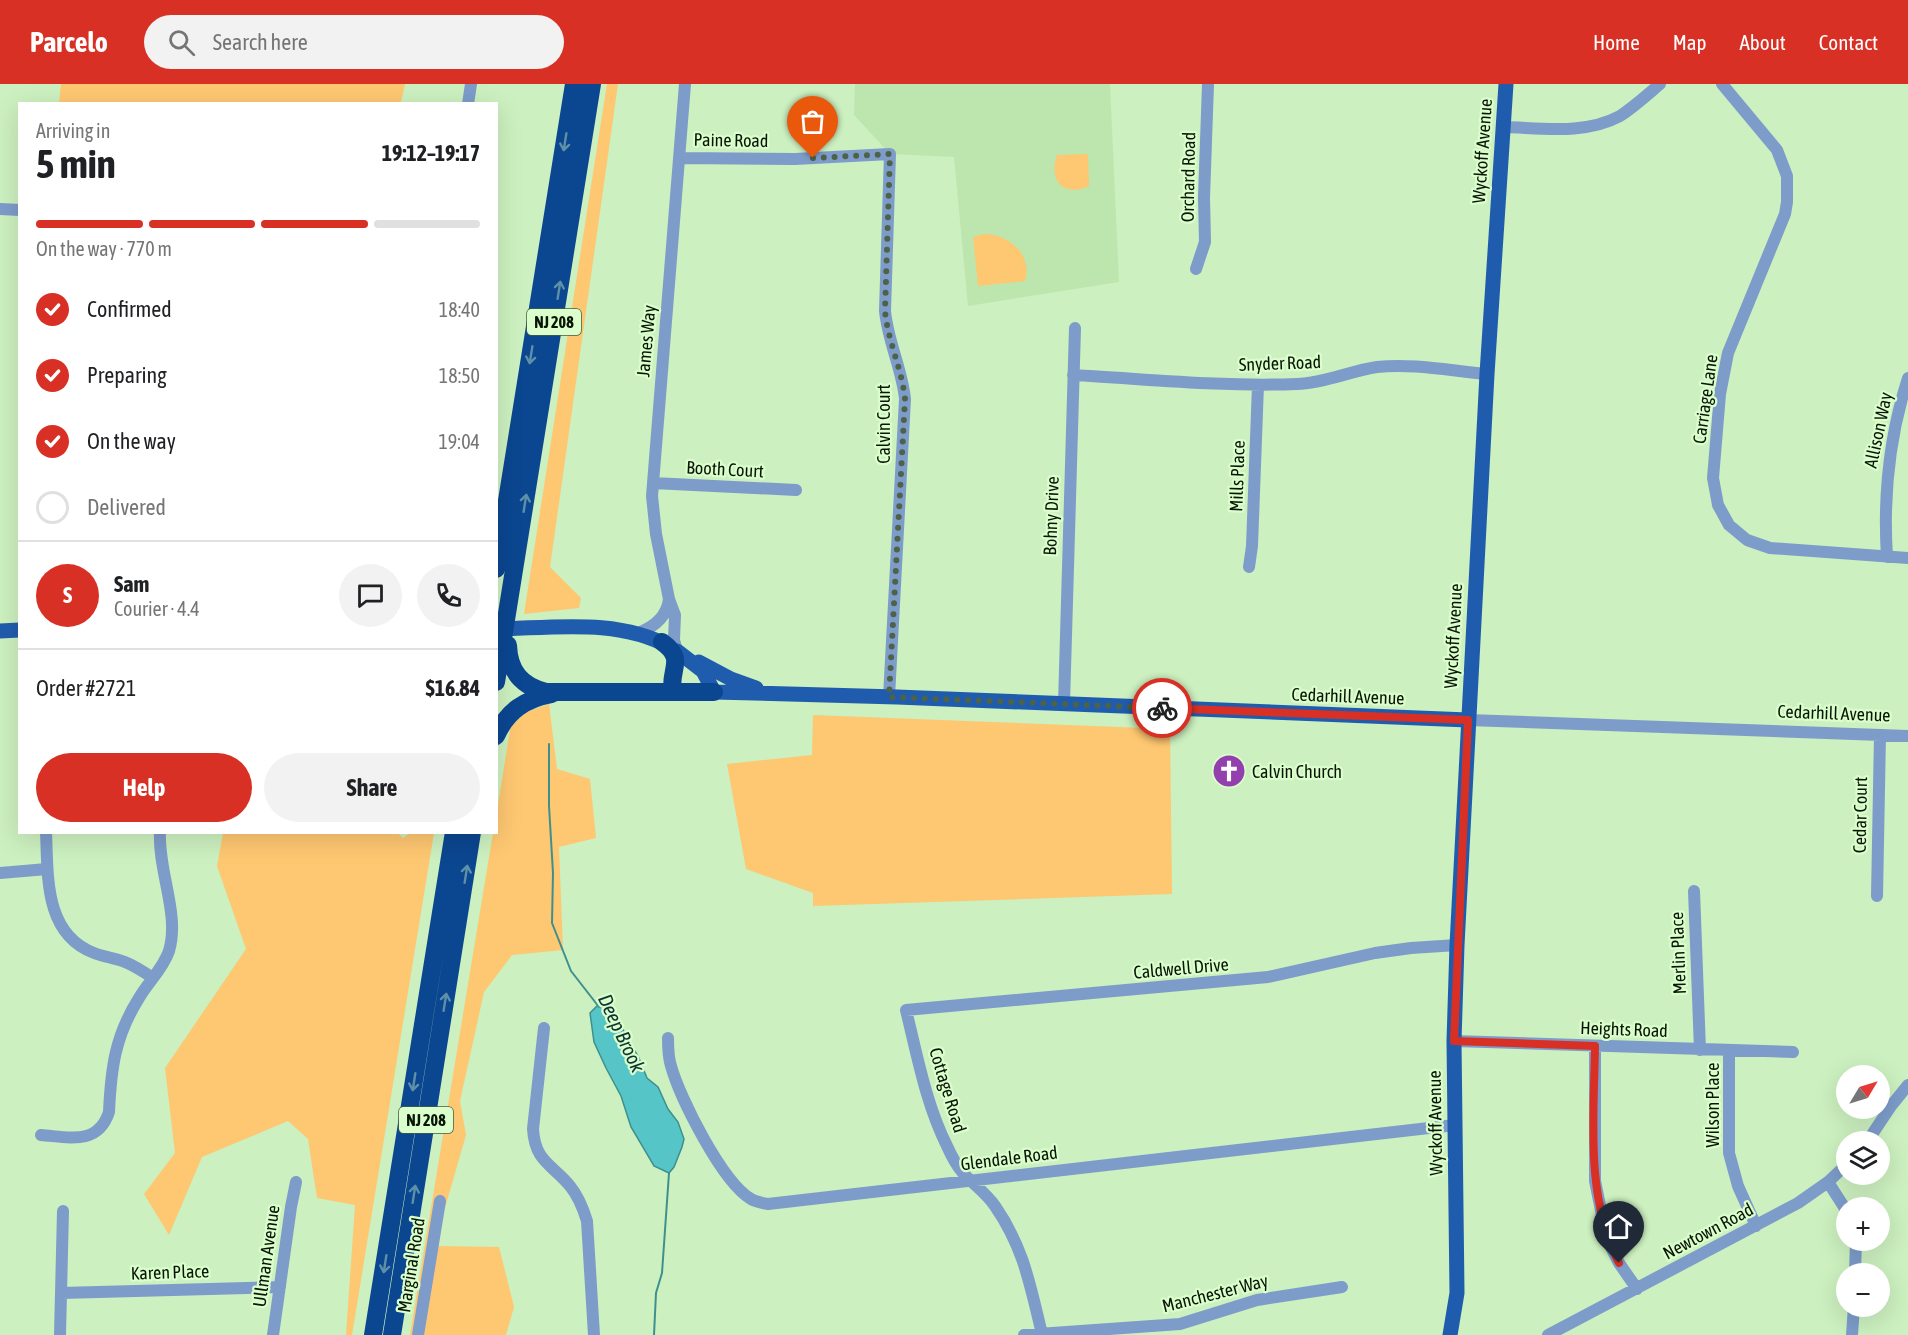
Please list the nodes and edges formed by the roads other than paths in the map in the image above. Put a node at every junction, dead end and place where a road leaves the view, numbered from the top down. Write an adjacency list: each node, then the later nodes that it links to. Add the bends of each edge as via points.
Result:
1 (471, 84): 9 (street)
2 (574, 84): 22 (highway, NJ 208, one-way to 22)
3 (592, 84): 28 (highway, NJ 208, one-way to 3)
4 (685, 84): 12 (street, James Way)
5 (1208, 84): 15 (street, Orchard Road, via 1205,242)
6 (1506, 84): 10 (main road, Wyckoff Avenue)
7 (1660, 84): 10 (street, via 1629,110 1604,123 1575,129)
8 (1722, 84): 26 (street, Carriage Lane, via 1777,150 1788,189 1785,214 1736,331 1723,375 1713,478 1718,506 1737,533 1758,545)
9 (468, 102)
10 (1504, 127): 17 (main road, Wyckoff Avenue)
11 (890, 154): 12 (street, Paine Road, via 795,159); 41 (street, Calvin Court, via 886,328 905,399)
12 (679, 158): 21 (street, James Way)
13 (0, 209): 14 (street)
14 (18, 210)
15 (1196, 269)
16 (1075, 328): 18 (street, Bohny Drive)
17 (1487, 374): 20 (street, Snyder Road, via 1380,367 1320,382); 43 (main road, Wyckoff Avenue)
18 (1073, 375): 20 (street, Snyder Road); 42 (street, Bohny Drive)
19 (1908, 378): 26 (street, Allison Way, via 1890,446)
20 (1258, 385): 29 (street, Mills Place)
21 (653, 483): 23 (street, Booth Court); 30 (street, James Way, via 654,521)
22 (510, 487): 24 (highway); 25 (highway, NJ 208)
23 (796, 490)
24 (498, 541)
25 (498, 557)
26 (1887, 557): 27 (street, Carriage Lane)
27 (1908, 558)
28 (516, 561): 36 (highway, NJ 208); 39 (highway, via 508,646 511,665 528,686)
29 (1249, 567)
30 (669, 599): 34 (street, via 662,618); 35 (street, James Way, via 675,615)
31 (498, 629): 34 (main road, Cedarhill Avenue, via 596,627)
32 (18, 630): 33 (main road)
33 (0, 631)
34 (638, 633): 35 (main road, Cedarhill Avenue)
35 (670, 646): 37 (highway, via 685,660 688,671 683,685); 38 (main road, Cedarhill Avenue, via 703,671); 40 (main road, Cedarhill Avenue, via 731,679)
36 (498, 670)
37 (674, 692): 38 (highway); 39 (highway)
38 (714, 692): 40 (main road, Cedarhill Avenue)
39 (556, 693): 44 (highway, via 515,709)
40 (787, 694): 41 (main road, Cedarhill Avenue)
41 (889, 697): 42 (main road, Cedarhill Avenue)
42 (1064, 704): 43 (main road, Cedarhill Avenue)
43 (1468, 720): 45 (street, Cedarhill Avenue); 57 (main road, Wyckoff Avenue)
44 (498, 732)
45 (1880, 735): 46 (street, Cedarhill Avenue); 55 (street, Cedar Court)
46 (1908, 736)
47 (46, 834): 52 (street)
48 (160, 834): 58 (street, via 172,931 169,951)
49 (445, 834): 56 (highway)
50 (454, 834): 56 (highway, NJ 208)
51 (472, 836): 89 (highway, NJ 208, one-way to 51)
52 (47, 869): 53 (street); 58 (street, via 53,910 65,932 83,948 124,962)
53 (0, 873)
54 (1694, 891): 64 (street, Merlin Place)
55 (1877, 896)
56 (436, 942): 88 (highway, NJ 208, one-way to 88)
57 (1457, 945): 59 (street, Caldwell Drive, via 1375,953 1268,978); 62 (main road, Wyckoff Avenue)
58 (153, 978): 70 (street, via 130,1012 117,1044 109,1112 102,1127 79,1138)
59 (906, 1010): 72 (street, Cottage Road, via 933,1113 947,1147)
60 (544, 1028): 91 (street, via 534,1141 542,1160 571,1187 583,1208)
61 (668, 1038): 72 (street, Glendale Road, via 674,1073 704,1139 732,1180 751,1199 768,1204)
62 (1454, 1041): 63 (street, Heights Road); 68 (main road, Wyckoff Avenue)
63 (1595, 1046): 64 (street, Heights Road); 81 (street, via 1595,1181 1611,1247)
64 (1700, 1050): 65 (street, Heights Road)
65 (1729, 1051): 66 (street, Heights Road); 78 (street, Wilson Place, via 1730,1153 1738,1186)
66 (1793, 1052)
67 (1908, 1085): 69 (street)
68 (1455, 1125): 72 (street, Glendale Road); 93 (main road, Wyckoff Avenue, via 1457,1293)
69 (1874, 1131)
70 (40, 1135)
71 (1836, 1174): 74 (street, Newtown Road)
72 (972, 1180): 85 (street, Cottage Road, via 994,1204 1016,1239)
73 (296, 1182): 79 (street, Ullman Avenue)
74 (1828, 1182): 75 (street); 78 (street, Newtown Road)
75 (1838, 1197)
76 (440, 1201): 90 (street, Marginal Road)
77 (63, 1211): 82 (street)
78 (1756, 1226): 81 (street, Newtown Road)
79 (280, 1287): 82 (street, Karen Place); 87 (street, Ullman Avenue)
80 (1342, 1287): 84 (street, Manchester Way, via 1257,1300)
81 (1637, 1289): 94 (street, Newtown Road)
82 (61, 1293): 86 (street)
83 (1853, 1317): 95 (street)
84 (1181, 1329): 85 (street, Manchester Way)
85 (1042, 1334): 92 (street, Manchester Way)
86 (60, 1335)
87 (273, 1335)
88 (373, 1335)
89 (392, 1335)
90 (418, 1335)
91 (594, 1335)
92 (1024, 1335)
93 (1450, 1335)
94 (1548, 1335)
95 (1852, 1335)

